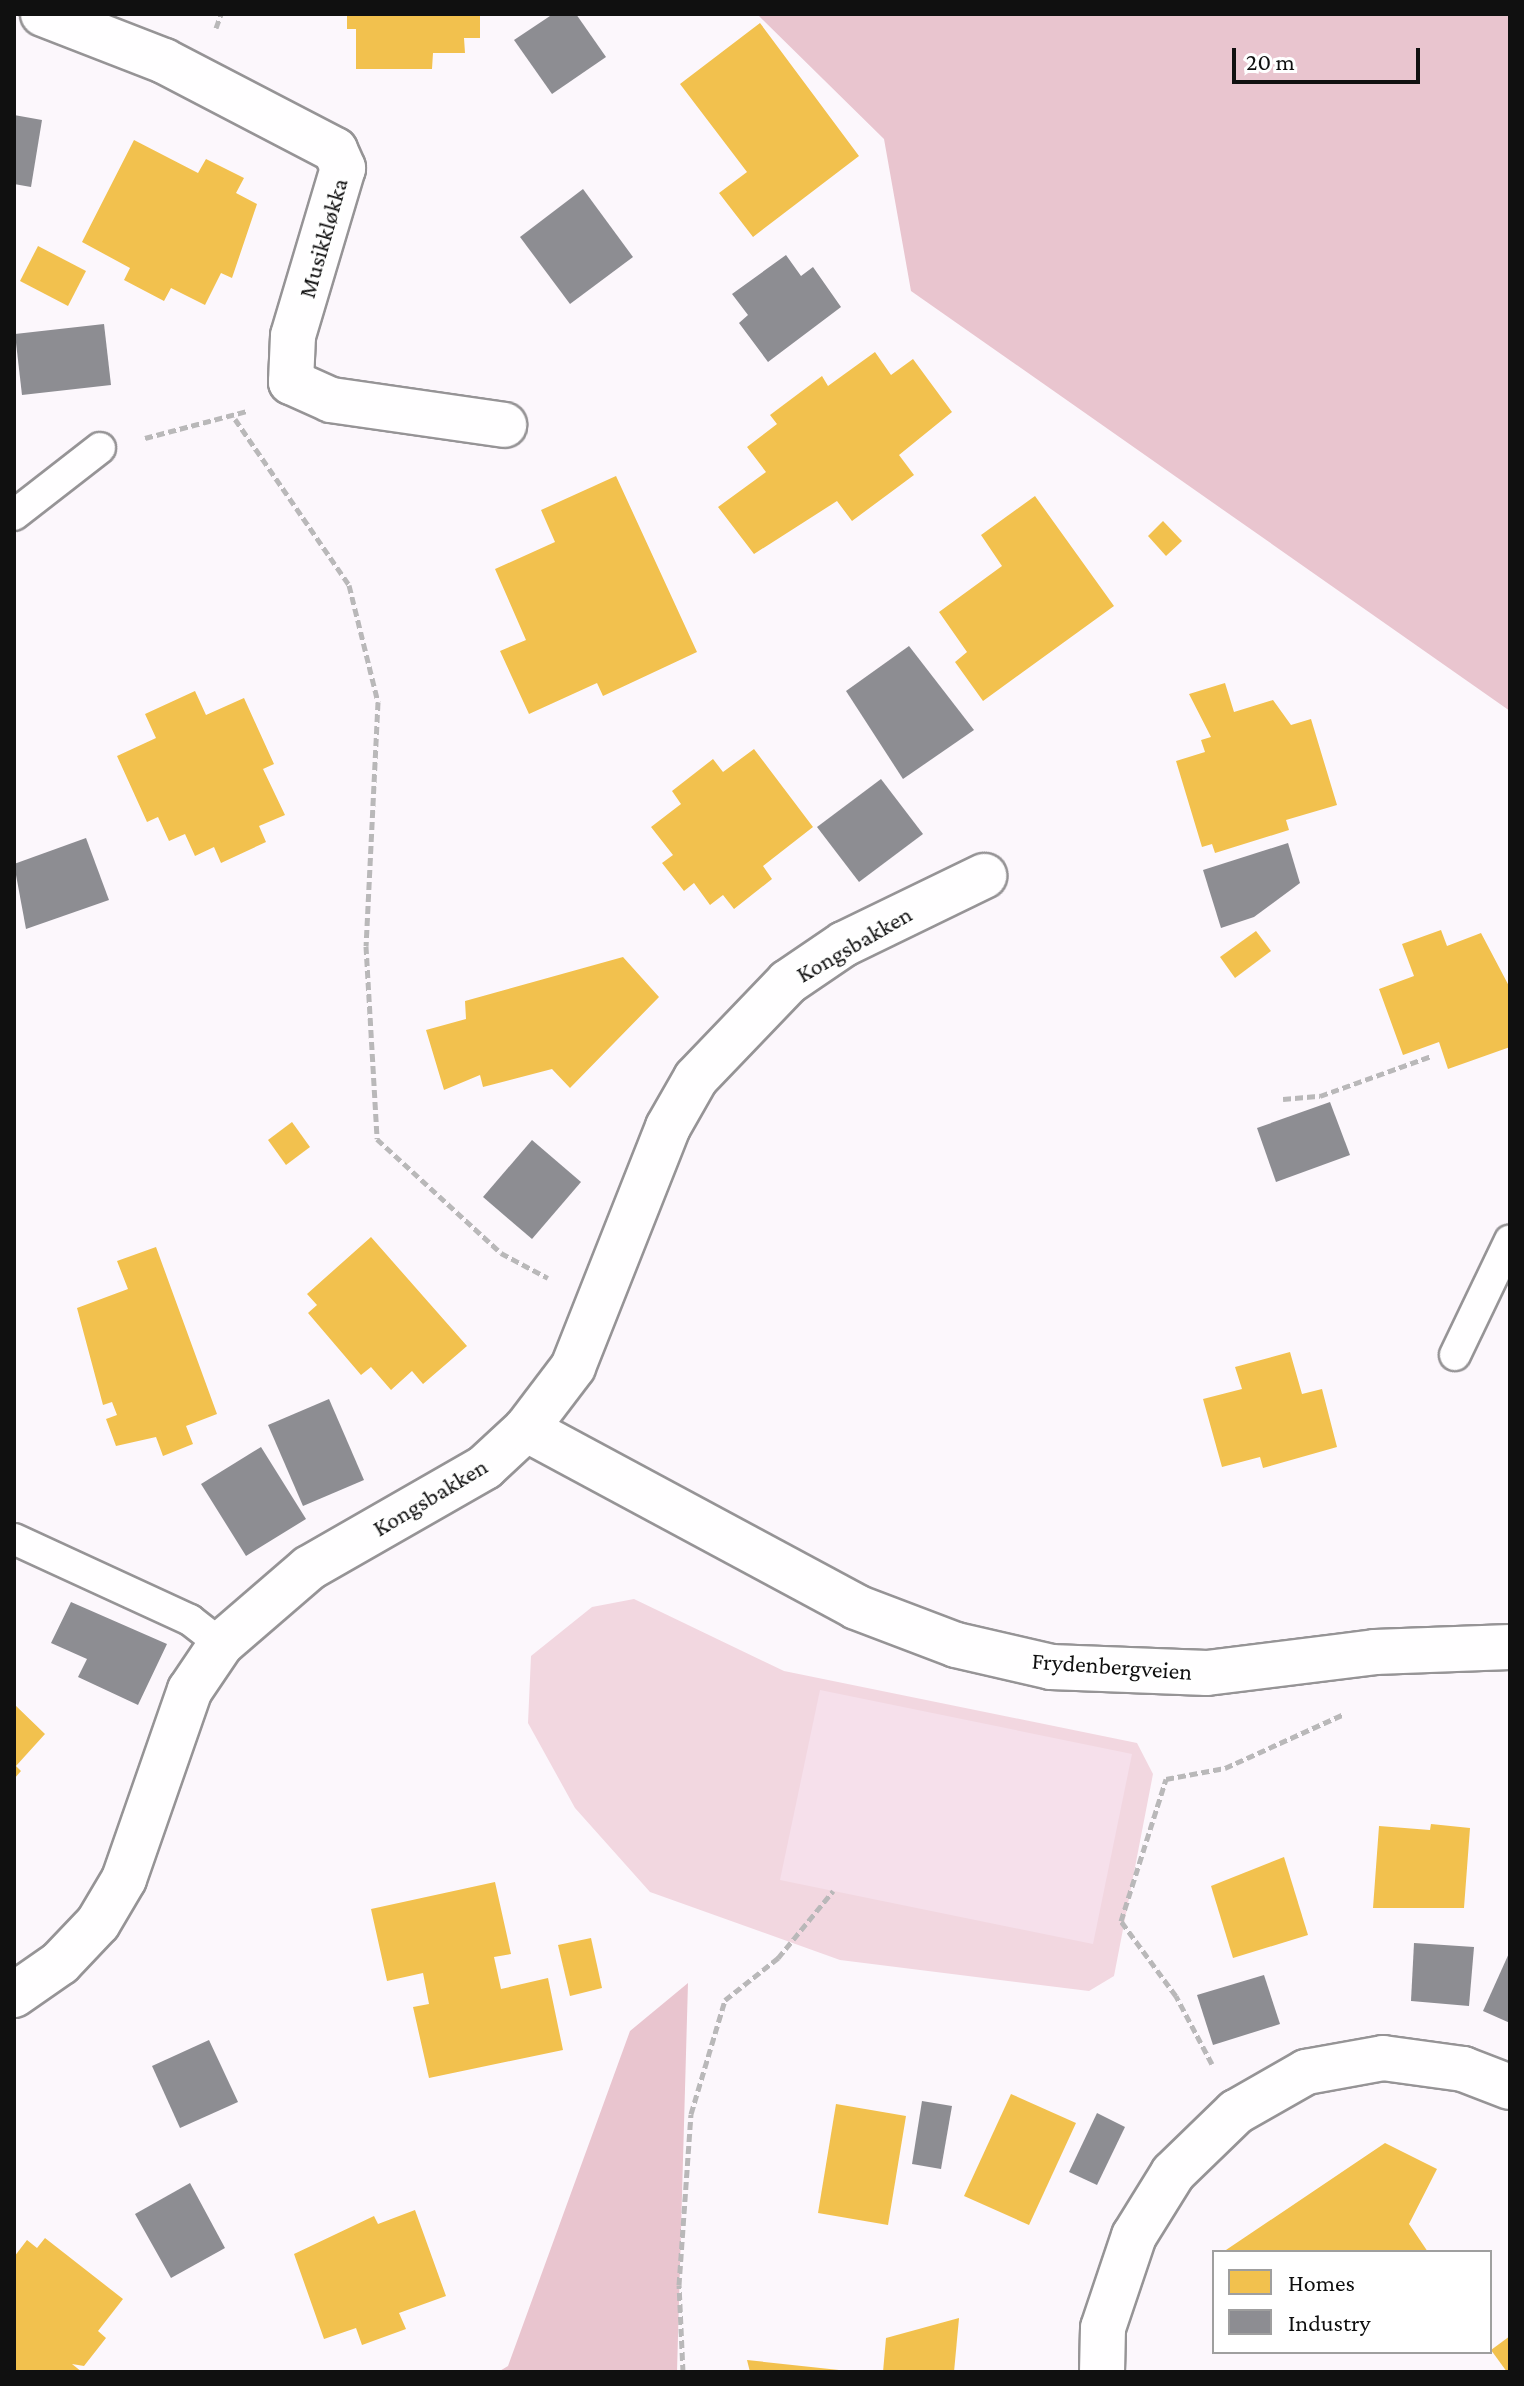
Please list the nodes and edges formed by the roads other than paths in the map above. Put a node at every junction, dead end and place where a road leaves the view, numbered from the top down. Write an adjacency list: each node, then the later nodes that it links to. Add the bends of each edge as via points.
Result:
1 (43, 14): 2 (street, Musikkløkka, via 164,61 335,150 343,168 293,336 291,382 331,400)
2 (504, 425)
3 (100, 448): 4 (lane)
4 (14, 515)
5 (984, 876): 8 (street, Kongsbakken, via 844,944 738,1030 696,1078 668,1127 602,1307 573,1367)
6 (1510, 1240): 7 (lane)
7 (1455, 1355)
8 (526, 1429): 10 (street, Kongsbakken, via 485,1467 309,1568); 11 (street, Frydenbergveien, via 856,1607 956,1645 1051,1667 1207,1673 1375,1652)
9 (14, 1539): 10 (lane, via 190,1620)
10 (221, 1644): 12 (street, Kongsbakken, via 190,1690 111,1901 60,1963)
11 (1510, 1647)
12 (14, 1995)
13 (1510, 2087): 14 (street, via 1463,2069 1383,2058 1306,2072 1236,2112 1173,2173 1134,2236 1103,2328)
14 (1102, 2372)

